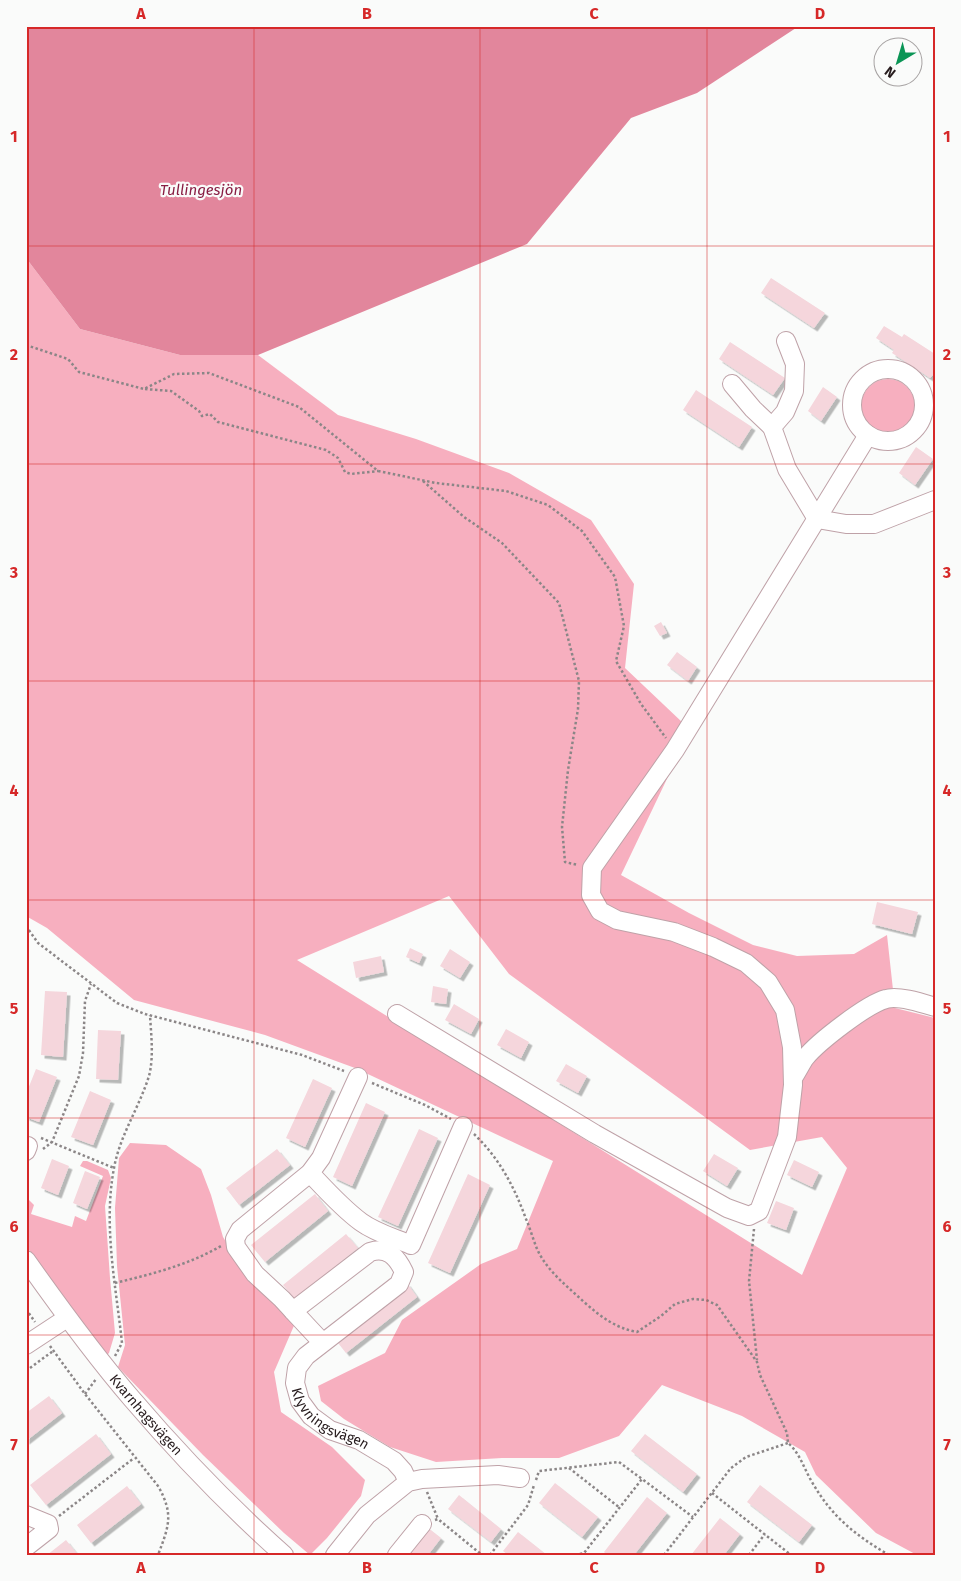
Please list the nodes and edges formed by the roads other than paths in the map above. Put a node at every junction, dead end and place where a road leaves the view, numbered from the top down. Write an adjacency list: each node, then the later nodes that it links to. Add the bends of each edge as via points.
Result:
1 (786, 342): 3 (street, via 795,364 794,391 785,412)
2 (732, 384): 3 (street)
3 (772, 427): 6 (street, via 787,469)
4 (868, 435): 4 (street, via 894,441 907,436 918,426 924,413 924,399 910,376 897,370 882,369 869,374 859,384 853,396 852,411 857,424); 6 (street)
5 (935, 500): 6 (street, via 874,524)
6 (817, 519): 10 (street, via 675,750 592,868 591,895 600,911 616,920 674,932 714,947 746,963 768,982 785,1010)
7 (935, 1007): 10 (street, via 888,998 871,1005 819,1044)
8 (397, 1014): 10 (street, via 595,1134 727,1208 749,1216 759,1211 786,1137)
9 (358, 1077): 12 (street, via 321,1158)
10 (793, 1078)
11 (463, 1126): 13 (street, Klyvningsvägen)
12 (310, 1173): 13 (street, via 362,1223); 16 (street, via 240,1230 235,1239 236,1247 255,1274)
13 (411, 1245): 15 (street, Klyvningsvägen)
14 (26, 1260): 17 (street, Kvarnhagsvägen)
15 (402, 1268): 16 (street, via 388,1252 370,1252); 18 (street, Klyvningsvägen, via 404,1272 399,1284)
16 (293, 1311): 18 (street)
17 (67, 1318): 19 (street); 26 (street, Kvarnhagsvägen, via 132,1400 231,1505)
18 (322, 1342): 21 (street, Klyvningsvägen, via 297,1368 295,1382 300,1402 310,1416 330,1430 359,1440 394,1461)
19 (26, 1346)
20 (520, 1478): 21 (street, via 498,1475)
21 (415, 1480): 25 (street, via 368,1515)
22 (26, 1515): 24 (street, via 48,1524 49,1529)
23 (430, 1521): 27 (street)
24 (26, 1547)
25 (342, 1552)
26 (284, 1555)
27 (397, 1555)

